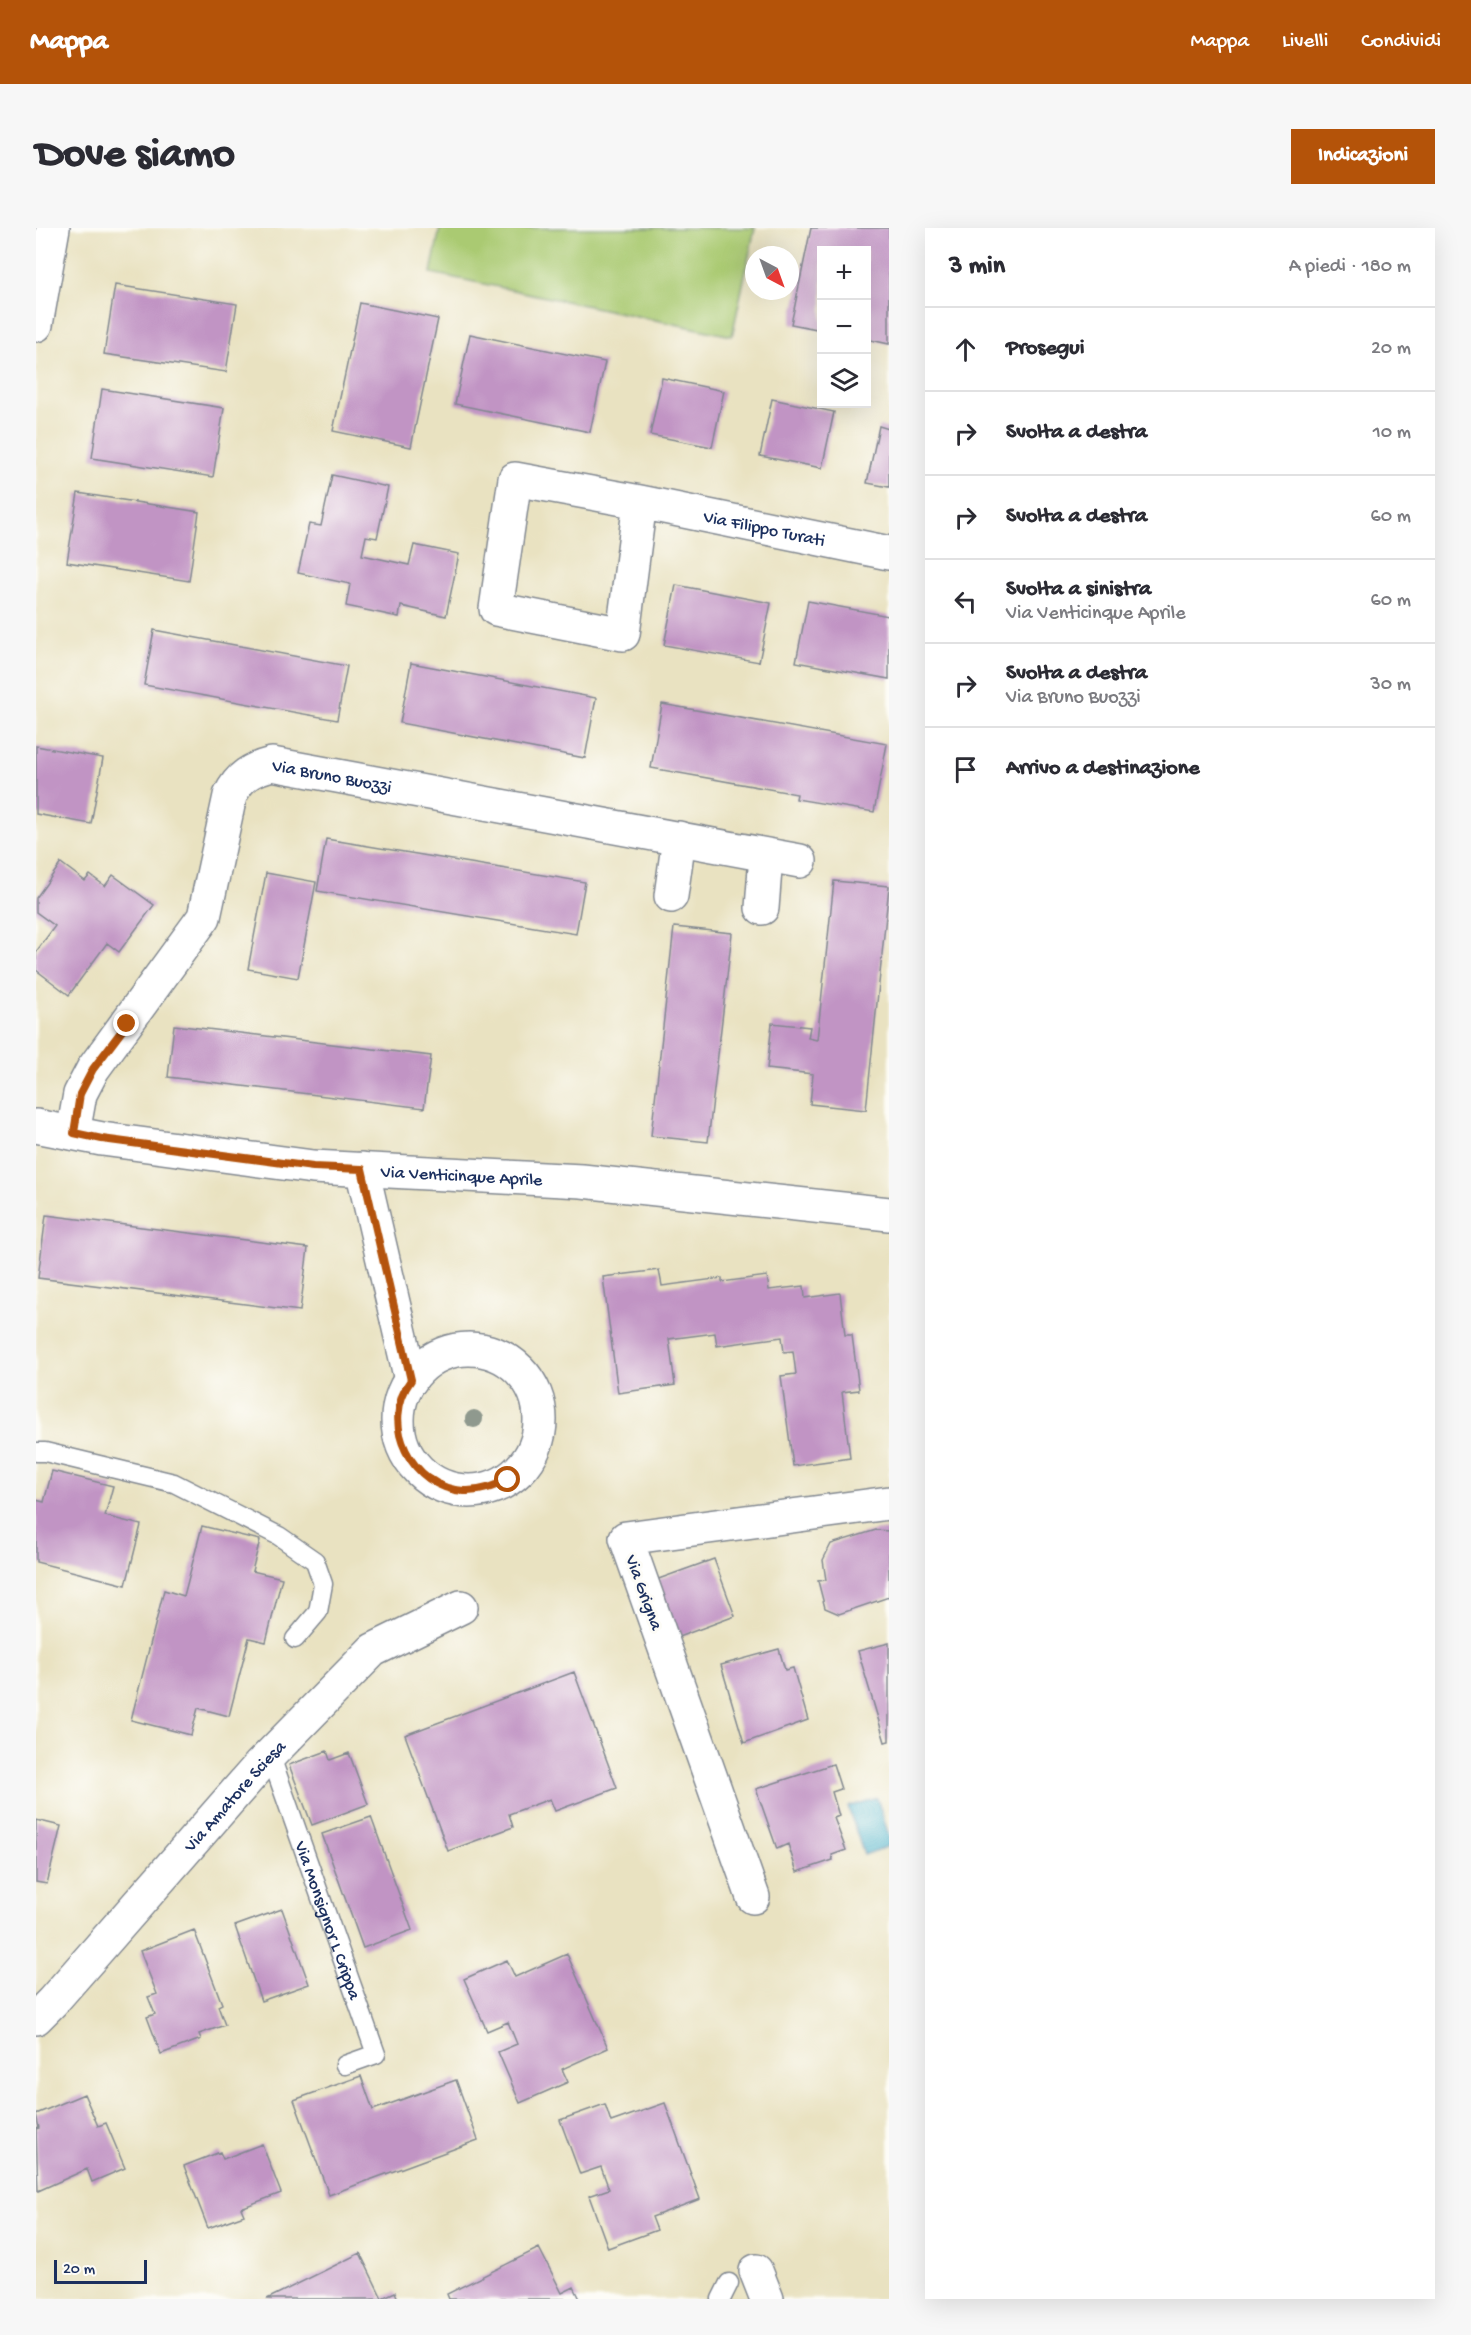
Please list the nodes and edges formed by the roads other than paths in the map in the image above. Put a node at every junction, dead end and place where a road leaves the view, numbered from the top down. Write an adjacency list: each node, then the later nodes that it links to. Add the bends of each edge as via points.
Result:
1 (53, 228): 2 (street)
2 (36, 325)
3 (640, 502): 3 (street, Via Filippo Turati, via 515,478 496,609 623,633); 4 (street, Via Filippo Turati)
4 (889, 554)
5 (679, 838): 6 (street, Via Bruno Buozzi); 8 (street); 11 (street, Via Bruno Buozzi, via 272,765 257,768 244,776 230,796 204,917 93,1069 80,1094)
6 (766, 856): 7 (street, Via Bruno Buozzi); 9 (street)
7 (800, 861)
8 (671, 896)
9 (762, 908)
10 (36, 1126): 11 (street, Via Venticinque Aprile)
11 (74, 1133): 12 (street, Via Venticinque Aprile, via 313,1167)
12 (362, 1169): 13 (street, Via Venticinque Aprile, via 582,1181); 14 (street)
13 (889, 1214)
14 (411, 1380): 14 (street, via 399,1408 399,1432 406,1454 421,1472 440,1486 463,1491 487,1490 508,1480 525,1464 537,1444 541,1420 537,1397 526,1376 509,1360 487,1351 464,1349 441,1354 421,1367)
15 (36, 1452): 18 (lane, via 174,1483 279,1536 315,1561 323,1584 318,1612)
16 (889, 1503): 20 (street, Via Grigna, via 626,1538)
17 (461, 1607): 19 (street, Via Amatore Sciesa, via 373,1650)
18 (295, 1639)
19 (270, 1754): 21 (street, Via Amatore Sciesa); 22 (lane, Via Monsignor L Crippa, via 376,2054)
20 (753, 1897)
21 (36, 2018)
22 (345, 2065)

